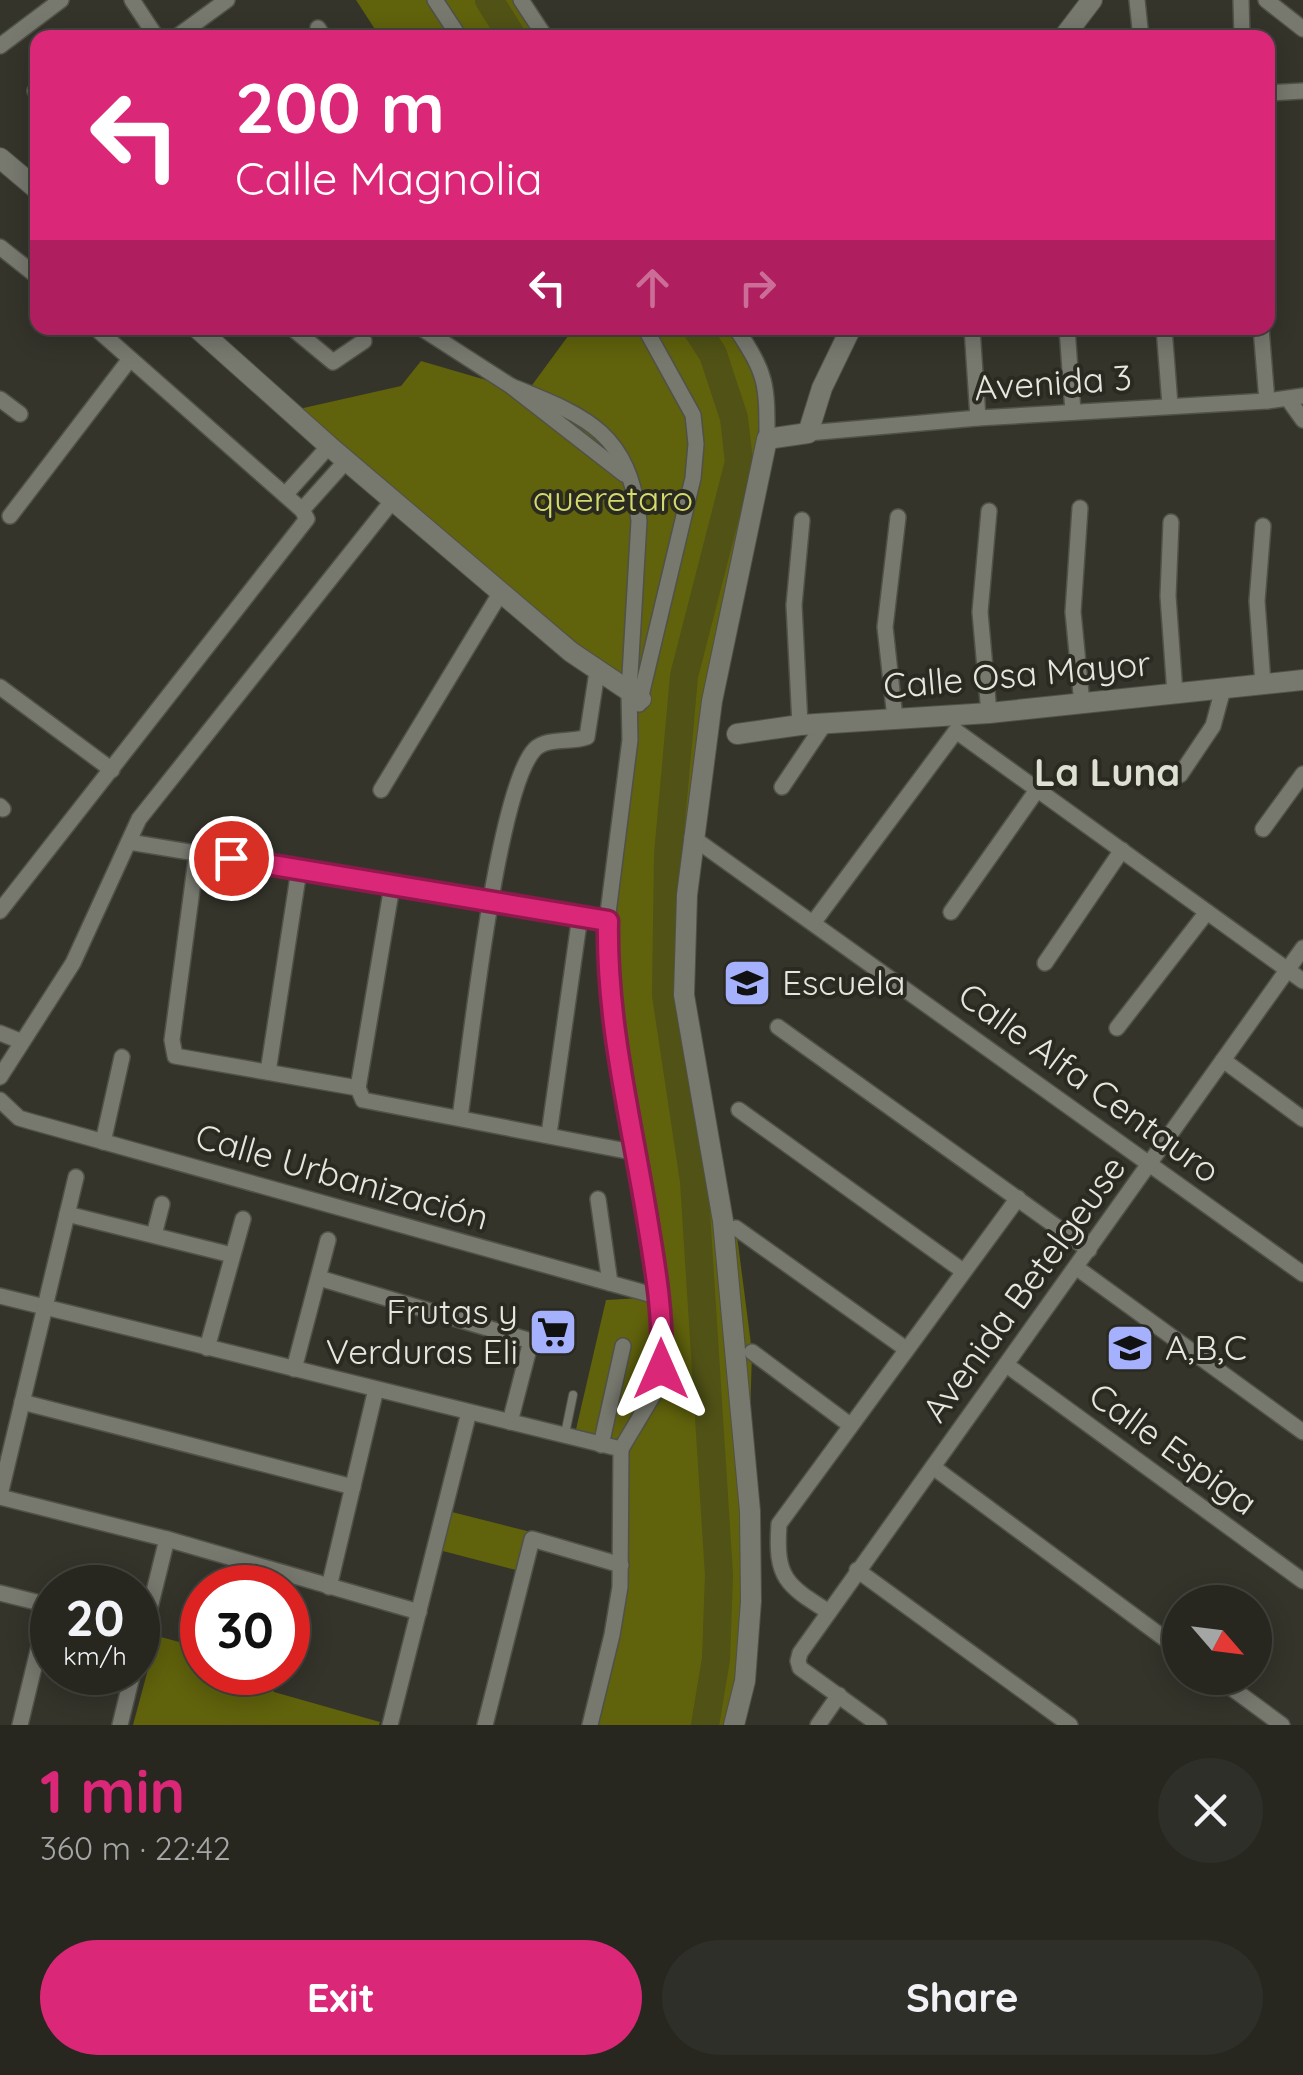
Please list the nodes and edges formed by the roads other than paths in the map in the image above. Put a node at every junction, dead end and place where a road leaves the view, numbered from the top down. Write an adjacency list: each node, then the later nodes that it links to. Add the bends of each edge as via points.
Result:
1 (61, 0): 18 (street)
2 (132, 0): 11 (street)
3 (227, 0): 12 (street)
4 (435, 0): 13 (street)
5 (522, 0): 14 (street)
6 (1092, 0): 15 (main road)
7 (1137, 0): 16 (street)
8 (1241, 0): 17 (street)
9 (1266, 0): 10 (street)
10 (1303, 29)
11 (152, 30)
12 (186, 30)
13 (455, 30)
14 (541, 30)
15 (1069, 30)
16 (1140, 30)
17 (1242, 30)
18 (0, 46)
19 (1303, 91): 20 (street)
20 (1275, 93)
21 (0, 158): 22 (main road)
22 (30, 183)
23 (2, 251): 24 (street)
24 (30, 271)
25 (103, 335): 37 (street)
26 (206, 335): 48 (main road)
27 (300, 335): 36 (street, via 333,362)
28 (432, 335): 67 (street, via 511,386 581,415 616,452 637,499 639,521)
29 (649, 335): 67 (street, via 693,415 696,444 693,478)
30 (741, 335): 47 (street, via 767,388)
31 (848, 335): 46 (main road)
32 (972, 335): 44 (street)
33 (1067, 335): 42 (street)
34 (1165, 335): 41 (street)
35 (1262, 335): 40 (street)
36 (364, 341)
37 (130, 359): 50 (street); 55 (street)
38 (0, 399): 43 (street)
39 (1298, 400): 40 (street, Avenida 3); 45 (street)
40 (1267, 401): 41 (street, Avenida 3)
41 (1170, 405): 42 (street, Avenida 3)
42 (1072, 412): 44 (street, Avenida 3)
43 (20, 414)
44 (978, 418): 46 (street, Avenida 3)
45 (1303, 420)
46 (808, 432): 47 (main road)
47 (767, 439): 82 (main road, via 712,701)
48 (329, 446): 49 (main road); 50 (street)
49 (346, 461): 51 (main road); 53 (street)
50 (285, 495): 53 (street)
51 (392, 500): 60 (main road); 83 (street, via 152,802)
52 (1080, 508): 68 (street, via 1074,612)
53 (302, 510): 75 (street, via 303,525)
54 (989, 511): 69 (street, via 980,612)
55 (10, 516)
56 (898, 518): 70 (street, via 885,627)
57 (802, 520): 73 (street, via 794,605)
58 (1171, 522): 66 (street)
59 (1263, 526): 63 (street)
60 (501, 592): 61 (main road); 79 (street)
61 (597, 672): 67 (main road); 88 (street, via 586,737 542,744 525,764)
62 (1301, 681): 63 (main road, Calle Osa Mayor)
63 (1263, 684): 65 (main road, Calle Osa Mayor)
64 (0, 688): 75 (street)
65 (1222, 689): 66 (main road, Calle Osa Mayor); 77 (street, via 1213,726)
66 (1175, 694): 68 (main road, Calle Osa Mayor)
67 (635, 696): 93 (street)
68 (1082, 704): 69 (main road, Calle Osa Mayor)
69 (989, 713): 72 (main road, Calle Osa Mayor)
70 (895, 718): 71 (main road, Calle Osa Mayor); 72 (main road, Calle Osa Mayor)
71 (825, 723): 73 (main road, Calle Osa Mayor); 78 (street)
72 (956, 723): 80 (street); 94 (street)
73 (800, 725): 74 (main road, Calle Osa Mayor)
74 (737, 734)
75 (112, 770): 89 (street)
76 (1303, 774): 81 (street)
77 (1180, 775)
78 (782, 787)
79 (381, 790)
80 (1038, 790): 84 (street); 90 (street)
81 (1263, 829)
82 (692, 838): 94 (street, Calle Alfa Centauro); 174 (main road, via 686,1020 723,1221 750,1511 751,1602)
83 (128, 842): 85 (street); 102 (street, via 73,963)
84 (1122, 850): 91 (street); 96 (street)
85 (197, 852): 86 (street); 105 (street, via 172,1049 182,1059)
86 (299, 870): 87 (street); 105 (street)
87 (392, 886): 88 (street); 107 (street)
88 (491, 902): 92 (street); 110 (street)
89 (0, 910)
90 (951, 912)
91 (1207, 912): 97 (street); 100 (street)
92 (580, 916): 93 (street); 112 (street)
93 (608, 921): 114 (street, via 616,1046)
94 (813, 923): 115 (street, Calle Alfa Centauro)
95 (1303, 948): 97 (street, Avenida Betelgeuse)
96 (1045, 963)
97 (1288, 970): 98 (street); 104 (street, Avenida Betelgeuse)
98 (1303, 981)
99 (778, 1027): 117 (street)
100 (1117, 1028)
101 (0, 1033): 102 (street)
102 (20, 1041): 106 (street)
103 (122, 1056): 113 (street)
104 (1223, 1060): 111 (street); 115 (street, Avenida Betelgeuse)
105 (268, 1072): 107 (street)
106 (0, 1077)
107 (358, 1088): 110 (street, via 371,1103)
108 (5, 1106): 113 (street, Calle Urbanización, via 29,1122)
109 (739, 1110): 128 (street)
110 (460, 1117): 112 (street)
111 (1303, 1119)
112 (549, 1134): 114 (street)
113 (102, 1142): 131 (street, Calle Urbanización)
114 (637, 1153): 133 (street)
115 (1150, 1165): 125 (street, Avenida Betelgeuse); 129 (street, Calle Alfa Centauro)
116 (76, 1177): 120 (street)
117 (1018, 1198): 125 (street); 128 (street)
118 (598, 1200): 131 (street)
119 (162, 1204): 123 (street)
120 (68, 1214): 123 (street); 134 (street)
121 (242, 1219): 126 (street)
122 (736, 1228): 137 (street)
123 (154, 1235): 126 (street)
124 (328, 1240): 130 (street)
125 (1089, 1250): 127 (street, Avenida Betelgeuse)
126 (232, 1255): 136 (street)
127 (1076, 1268): 139 (street, Avenida Betelgeuse); 147 (street)
128 (964, 1270): 137 (street)
129 (1303, 1274)
130 (319, 1278): 140 (street); 145 (street, via 531,1341)
131 (610, 1283): 133 (street, Calle Urbanización)
132 (0, 1296): 134 (street)
133 (660, 1297): 150 (street, via 661,1369 644,1415)
134 (45, 1308): 136 (street); 143 (street)
135 (624, 1346): 149 (street)
136 (208, 1348): 140 (street)
137 (906, 1349): 146 (street)
138 (752, 1352): 146 (street)
139 (1008, 1366): 151 (street, Avenida Betelgeuse); 158 (street, Calle Espiga)
140 (294, 1369): 141 (street)
141 (376, 1389): 144 (street); 152 (street)
142 (573, 1394): 148 (lane)
143 (22, 1402): 152 (street); 153 (street)
144 (469, 1412): 145 (street); 162 (street)
145 (510, 1422): 148 (street)
146 (850, 1425): 163 (street, via 779,1524 784,1577)
147 (1303, 1432)
148 (565, 1436): 149 (street)
149 (601, 1445): 150 (street)
150 (621, 1449): 156 (street)
151 (933, 1467): 157 (street, Avenida Betelgeuse); 164 (street)
152 (352, 1487): 159 (street)
153 (0, 1496): 154 (street)
154 (167, 1539): 155 (street); 159 (street)
155 (159, 1565)
156 (621, 1565): 172 (street, via 532,1539); 173 (street)
157 (857, 1570): 163 (street, Avenida Betelgeuse); 177 (street)
158 (1303, 1581)
159 (329, 1586): 162 (street)
160 (0, 1593): 161 (street)
161 (30, 1601)
162 (419, 1612): 171 (street)
163 (829, 1612): 167 (street, Avenida Betelgeuse, via 798,1665)
164 (1162, 1637)
165 (30, 1687): 169 (street)
166 (127, 1695): 170 (street)
167 (839, 1695): 175 (street); 176 (street)
168 (1241, 1695): 178 (street)
169 (20, 1725)
170 (120, 1725)
171 (390, 1725)
172 (485, 1725)
173 (590, 1725)
174 (734, 1725)
175 (818, 1725)
176 (878, 1725)
177 (1070, 1725)
178 (1282, 1725)

